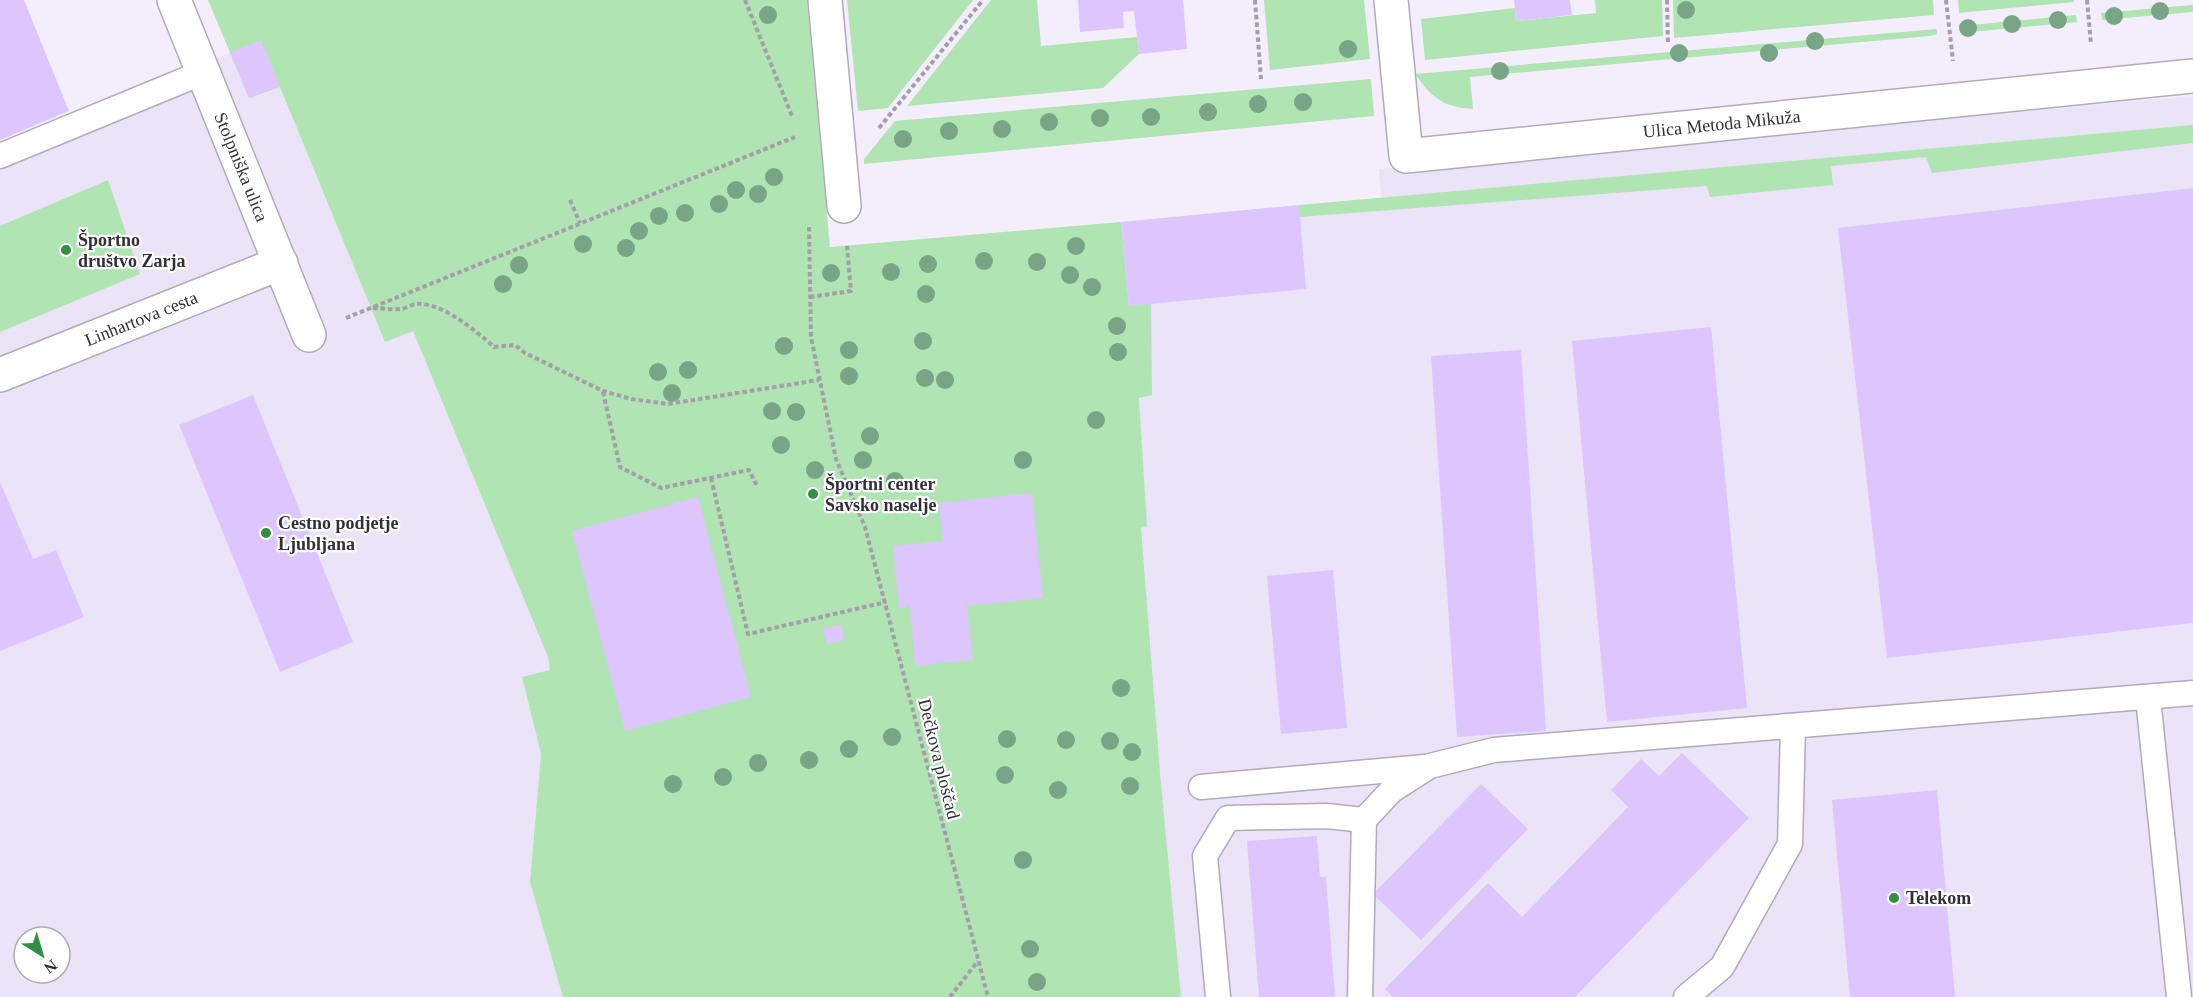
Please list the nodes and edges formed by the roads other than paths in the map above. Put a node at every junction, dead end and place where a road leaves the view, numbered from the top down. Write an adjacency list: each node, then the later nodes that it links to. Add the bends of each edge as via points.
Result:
1 (174, 0): 4 (street, Stolpniška ulica)
2 (825, 0): 7 (street)
3 (1391, 0): 5 (street, Ulica Metoda Mikuža, via 1406,156)
4 (204, 72): 6 (lane); 8 (street, Stolpniška ulica)
5 (2193, 76)
6 (0, 156)
7 (843, 190)
8 (281, 263): 9 (street, Stolpniška ulica); 10 (street, Linhartova cesta)
9 (309, 335)
10 (0, 375)
11 (2193, 693): 12 (lane)
12 (2148, 698): 13 (lane); 20 (lane)
13 (1793, 726): 14 (lane, via 1494,750); 19 (lane, via 1790,844 1722,967)
14 (1430, 766): 15 (lane); 16 (lane, via 1391,791)
15 (1201, 788)
16 (1364, 820): 17 (lane, via 1326,816 1228,818 1205,856); 18 (lane)
17 (1218, 997)
18 (1360, 997)
19 (1686, 997)
20 (2179, 997)

